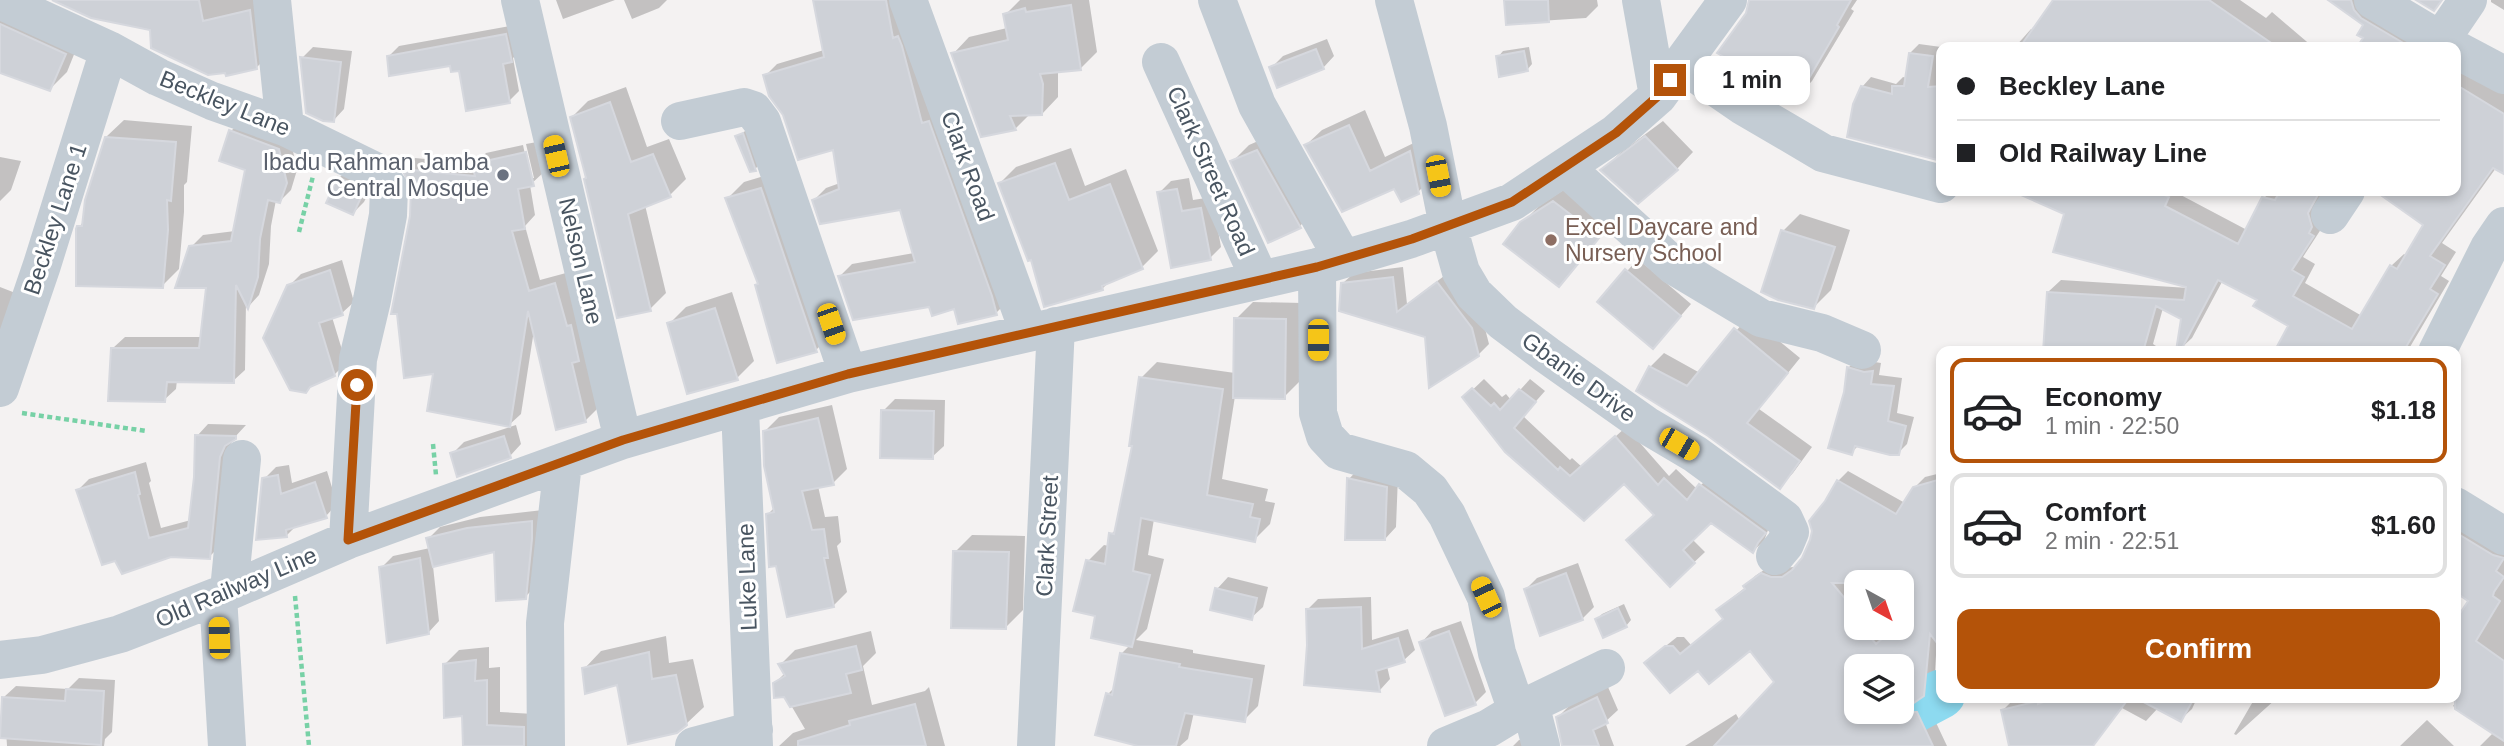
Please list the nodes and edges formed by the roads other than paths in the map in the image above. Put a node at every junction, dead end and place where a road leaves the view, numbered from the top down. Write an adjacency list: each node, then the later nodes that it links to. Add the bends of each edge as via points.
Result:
1 (272, 0): 20 (street)
2 (520, 0): 33 (street, Nelson Lane)
3 (908, 0): 27 (street, Clark Road)
4 (1217, 0): 25 (street, via 1257,105)
5 (1394, 0): 23 (street, via 1428,126)
6 (1641, 0): 18 (street)
7 (1728, 0): 16 (street, Old Railway Line)
8 (2373, 0): 11 (street)
9 (2468, 0): 12 (street)
10 (0, 1): 13 (street, Beckley Lane)
11 (2440, 42)
12 (2448, 42)
13 (109, 50): 20 (street, Beckley Lane, via 212,101); 31 (street, Beckley Lane 1, via 41,265)
14 (2461, 54): 17 (street)
15 (1161, 62): 26 (street, Clark Street Road)
16 (1682, 64): 18 (street, Old Railway Line); 22 (street, via 1823,153)
17 (2504, 75)
18 (1658, 96): 21 (street, Old Railway Line)
19 (680, 121): 30 (street, via 744,107 762,122)
20 (285, 127): 38 (street, Beckley Lane, via 377,172 388,188 383,240 358,359)
21 (1566, 168): 23 (street, Old Railway Line, via 1512,202); 29 (street, via 1674,266 1760,318 1822,333)
22 (1936, 183)
23 (1448, 226): 25 (street, Old Railway Line); 39 (street, Gbanie Drive, via 1461,272 1474,294 1503,322 1784,519 1790,532)
24 (2504, 226): 28 (street)
25 (1330, 263): 26 (street, Old Railway Line); 43 (street, via 1318,413 1325,436 1339,451 1406,470 1430,489 1486,597 1497,653)
26 (1260, 279): 27 (street, Old Railway Line)
27 (1042, 329): 30 (street, Old Railway Line); 49 (street, Clark Street)
28 (2440, 346)
29 (1861, 350)
30 (848, 374): 32 (street, Old Railway Line)
31 (7, 400)
32 (740, 408): 33 (street, Old Railway Line); 44 (street, Luke Lane)
33 (623, 440): 35 (street, Old Railway Line)
34 (242, 459): 40 (street)
35 (563, 463): 38 (street, Old Railway Line); 47 (street, via 545,623)
36 (2461, 510): 37 (street)
37 (2504, 536)
38 (348, 540): 40 (street, Old Railway Line)
39 (1775, 556)
40 (223, 593): 41 (street, Old Railway Line, via 120,634 42,655); 46 (street)
41 (0, 660)
42 (1606, 668): 43 (street)
43 (1524, 708): 45 (street, via 1489,729); 50 (street)
44 (754, 738): 48 (street)
45 (1454, 742)
46 (227, 746)
47 (546, 746)
48 (694, 746)
49 (1036, 746)
50 (1541, 746)

